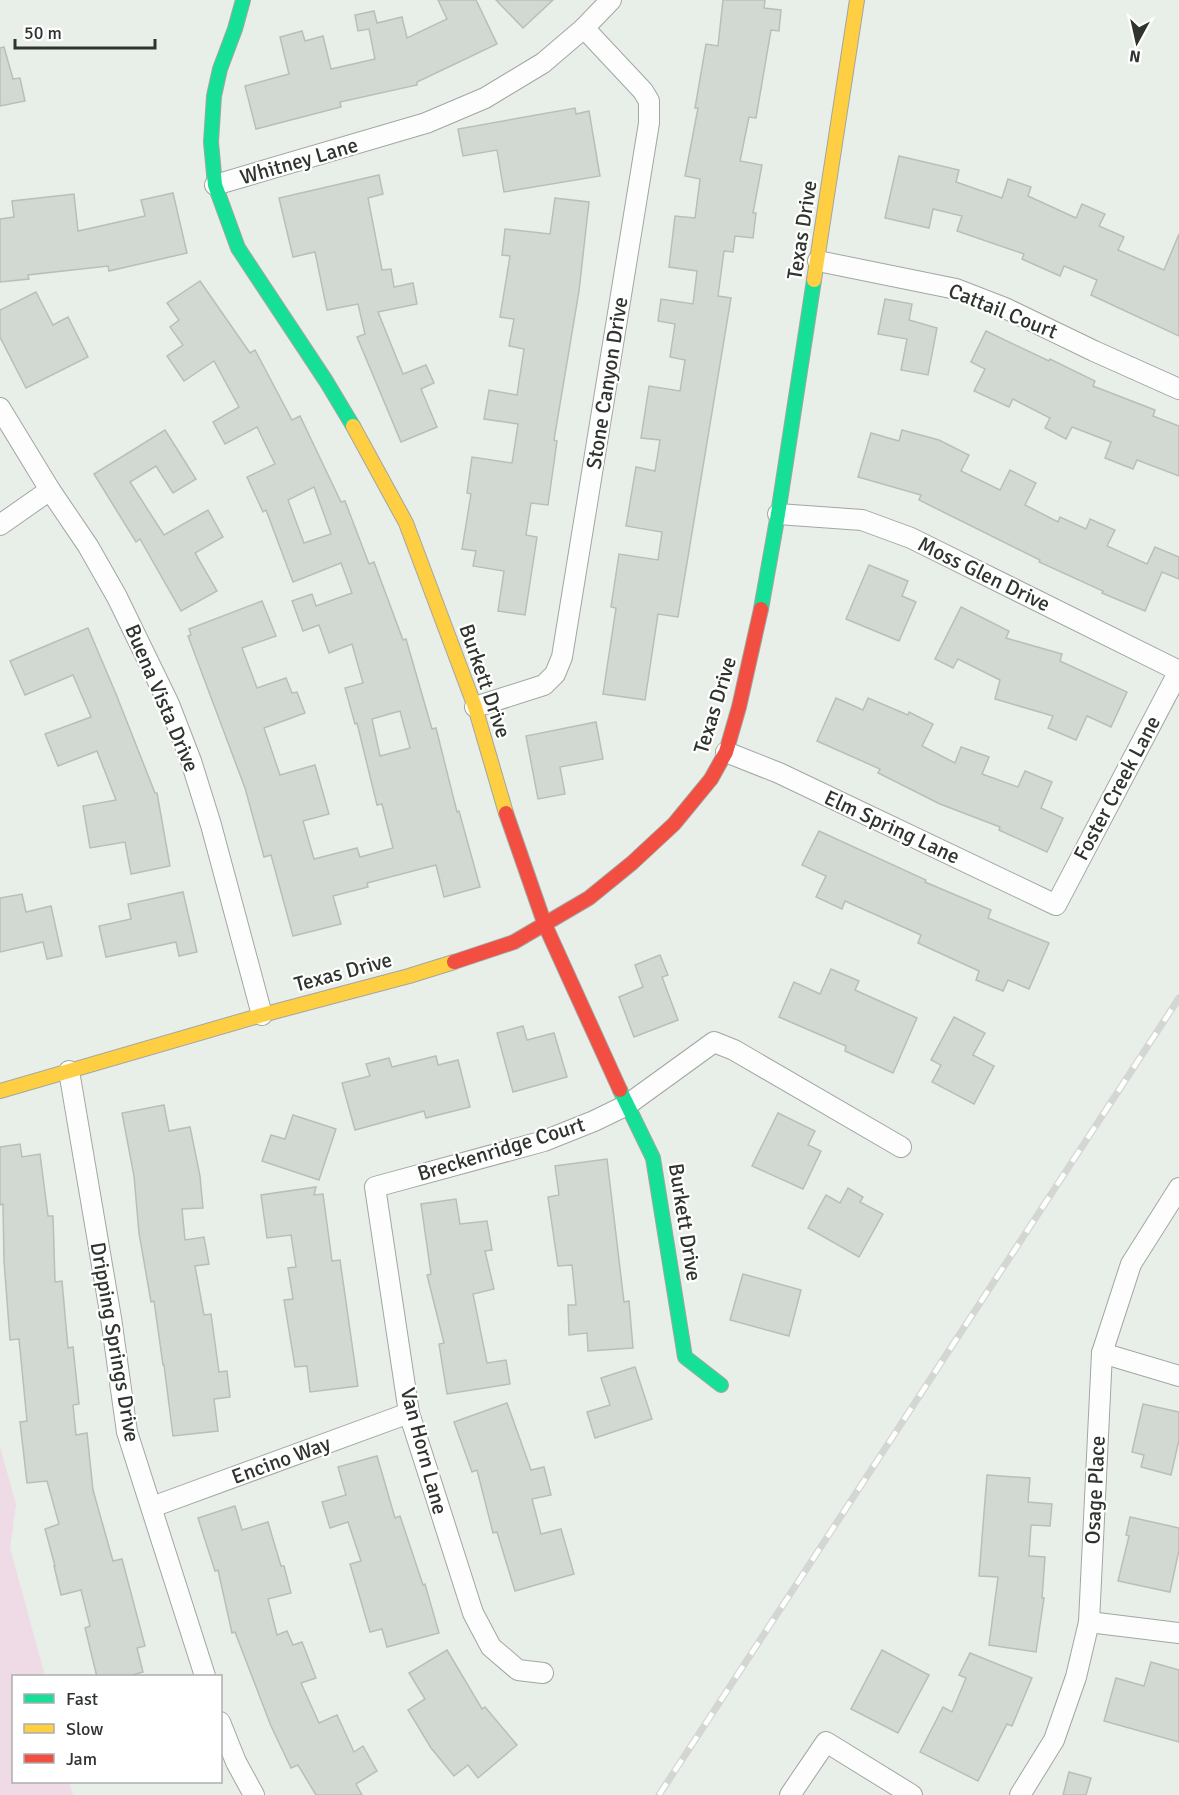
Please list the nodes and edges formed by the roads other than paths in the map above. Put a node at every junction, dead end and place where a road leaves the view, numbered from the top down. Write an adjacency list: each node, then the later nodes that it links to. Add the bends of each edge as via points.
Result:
1 (243, 0): 5 (street, Burkett Drive, via 214,96 211,142)
2 (611, 0): 4 (street, Whitney Lane)
3 (857, 0): 6 (street, Texas Drive)
4 (584, 28): 5 (street, Whitney Lane, via 543,63 485,98 426,123); 13 (street, Stone Canyon Drive, via 643,91 650,114 609,378 562,657 555,674 544,685)
5 (215, 185): 13 (street, Burkett Drive, via 238,248 326,381 406,523)
6 (818, 261): 7 (street, Cattail Court, via 956,289); 10 (street, Texas Drive)
7 (1179, 389)
8 (0, 408): 9 (street, Buena Vista Drive)
9 (50, 490): 11 (street); 17 (street, Buena Vista Drive, via 117,597 169,704 211,825)
10 (778, 514): 12 (street, Moss Glen Drive, via 862,520 911,538); 14 (street, Texas Drive, via 756,636)
11 (0, 525)
12 (1179, 671): 15 (street, Foster Creek Lane)
13 (475, 706): 16 (street, Burkett Drive, via 498,792)
14 (726, 752): 15 (street, Elm Spring Lane, via 779,773); 16 (street, Texas Drive, via 711,779 674,824 589,898)
15 (1056, 905)
16 (545, 925): 17 (street, Texas Drive, via 514,942 462,960); 20 (street, Burkett Drive)
17 (262, 1015): 18 (street, Texas Drive)
18 (69, 1071): 19 (street, Texas Drive); 28 (street, Dripping Springs Drive, via 127,1432)
19 (0, 1091)
20 (627, 1105): 21 (street, Breckenridge Court, via 714,1042); 22 (street, Breckenridge Court, via 544,1141); 26 (street, Burkett Drive, via 653,1158 685,1357)
21 (900, 1146)
22 (375, 1186): 27 (street, Van Horn Lane)
23 (1179, 1188): 24 (street, Osage Place, via 1131,1264)
24 (1102, 1353): 25 (street); 29 (street, Osage Place)
25 (1179, 1376)
26 (721, 1385)
27 (409, 1413): 28 (street, Encino Way); 31 (street, Van Horn Lane, via 473,1613 491,1647 518,1670)
28 (152, 1507): 32 (street, Dripping Springs Drive)
29 (1089, 1623): 30 (street); 37 (street, Osage Place, via 1076,1677 1054,1740)
30 (1179, 1633)
31 (543, 1673)
32 (204, 1675)
33 (222, 1727): 34 (street)
34 (254, 1795)
35 (790, 1795): 36 (street, via 826,1742)
36 (912, 1795)
37 (1020, 1795)

